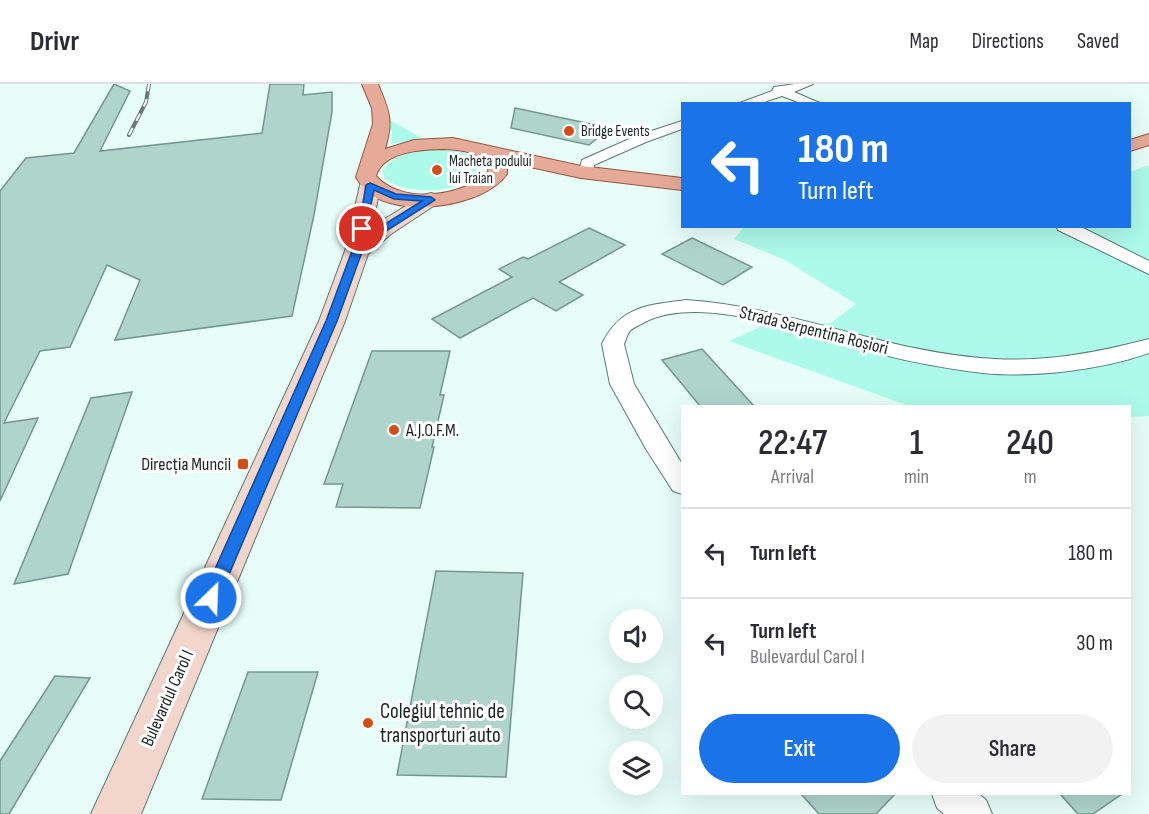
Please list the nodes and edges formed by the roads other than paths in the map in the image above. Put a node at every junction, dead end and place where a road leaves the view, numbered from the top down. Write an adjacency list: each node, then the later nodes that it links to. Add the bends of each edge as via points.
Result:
1 (370, 84): 7 (main road)
2 (761, 84): 4 (street)
3 (807, 84): 4 (street)
4 (779, 91): 5 (street); 6 (street)
5 (749, 102)
6 (810, 102)
7 (398, 121): 10 (main road); 14 (main road, via 378,141)
8 (681, 124): 13 (street, via 587,164)
9 (1149, 139): 11 (main road)
10 (451, 143): 12 (main road); 14 (main road, via 392,151 378,159)
11 (1131, 146)
12 (489, 153): 13 (main road); 16 (main road, via 496,159 496,174)
13 (584, 172): 15 (main road); 16 (main road, via 520,177)
14 (369, 177): 17 (main road, via 394,197); 19 (main road, Bulevardul Carol I)
15 (681, 184)
16 (479, 188): 17 (main road)
17 (431, 200): 19 (main road, via 383,229)
18 (1068, 228): 20 (street)
19 (357, 251): 24 (main road, Bulevardul Carol I, via 332,321)
20 (1149, 268)
21 (1149, 346): 22 (street, Strada Serpentina Roșiori, via 1085,360 1005,367 912,355 754,314 682,306 647,313 623,325 613,344 622,384)
22 (681, 482)
23 (952, 795): 25 (street)
24 (116, 814)
25 (972, 814)

